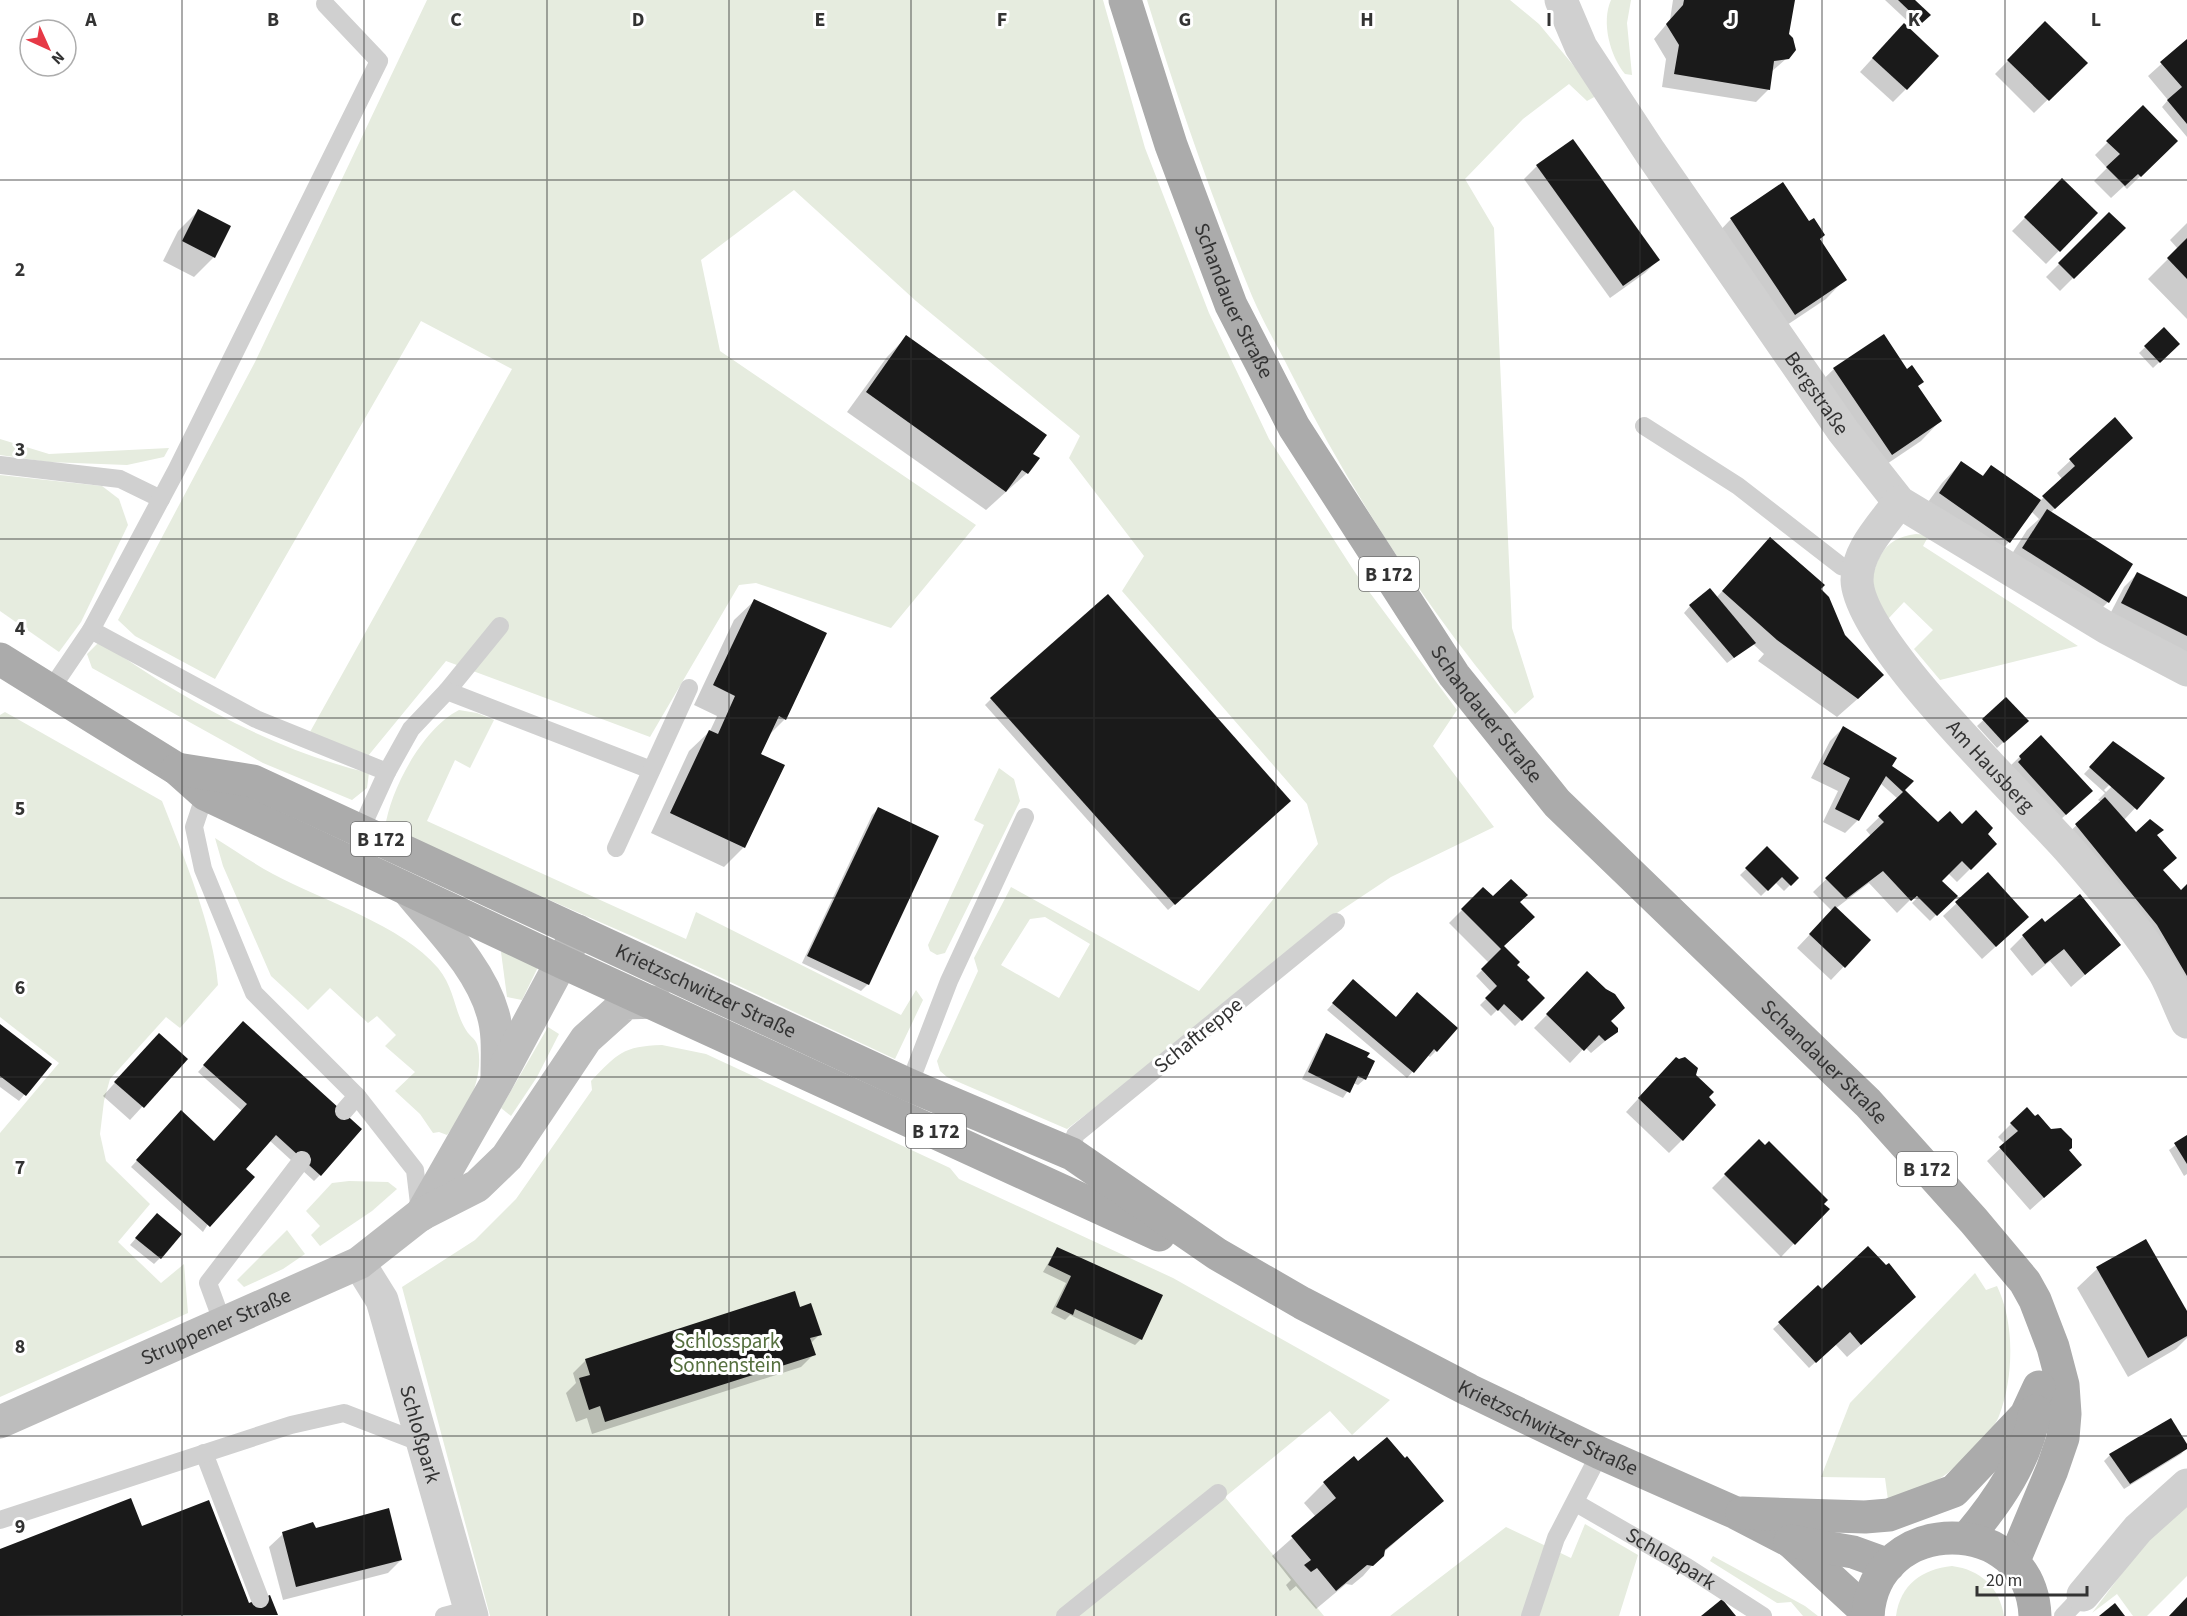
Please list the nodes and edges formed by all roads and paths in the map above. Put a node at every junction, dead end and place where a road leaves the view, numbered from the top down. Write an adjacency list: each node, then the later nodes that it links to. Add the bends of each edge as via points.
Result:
1 (1125, 0): 38 (main road, Schandauer Straße / B 172, via 1171,145 1231,305 1294,427 1454,675 1557,803 1868,1103 1974,1221 2025,1282)
2 (1561, 0): 7 (street, Bergstraße, via 1581,47 1650,152 1843,431)
3 (325, 4): 6 (lane, via 379,62)
4 (1644, 426): 8 (lane, via 1738,486 1842,566)
5 (0, 465): 6 (lane, via 120,478)
6 (161, 499): 10 (lane)
7 (1899, 502): 8 (street, via 1859,559); 12 (street, Bergstraße, via 2107,628)
8 (1858, 571): 28 (street, Am Hausberg, via 1864,607 1879,634 1915,682 2072,853 2134,929 2164,973)
9 (500, 626): 14 (lane)
10 (91, 630): 15 (lane); 18 (lane, via 256,719)
11 (0, 659): 15 (main road, Krietzschwitzer Straße / B 172)
12 (2187, 670)
13 (689, 688): 17 (lane)
14 (447, 691): 17 (lane); 18 (lane, via 411,729)
15 (49, 692): 16 (main road, Krietzschwitzer Straße / B 172)
16 (177, 769): 19 (main road, Krietzschwitzer Straße / B 172); 21 (main road, Krietzschwitzer Straße / B 172, via 253,781)
17 (651, 770): 22 (lane)
18 (387, 772): 21 (lane)
19 (205, 794): 23 (main road, Krietzschwitzer Straße / B 172); 31 (lane, via 194,826 203,869 254,993)
20 (1025, 817): 30 (lane, via 949,981)
21 (361, 829): 25 (main road, Krietzschwitzer Straße / B 172)
22 (616, 848)
23 (410, 891): 26 (main road, Krietzschwitzer Straße / B 172); 29 (main road, via 476,974 493,1013)
24 (1336, 922): 33 (lane, Schaftreppe, via 1075,1135)
25 (578, 931): 26 (main road, Struppener Straße); 30 (main road, Krietzschwitzer Straße / B 172)
26 (562, 962): 27 (main road, Krietzschwitzer Straße / B 172); 29 (main road, Struppener Straße)
27 (656, 1002): 35 (main road, Struppener Straße, via 626,1003 586,1039 507,1156 477,1186); 36 (main road, Krietzschwitzer Straße / B 172, via 1201,1254)
28 (2187, 1022)
29 (497, 1082): 35 (main road, Struppener Straße)
30 (909, 1085): 33 (main road, Krietzschwitzer Straße / B 172)
31 (357, 1096): 32 (lane); 35 (lane, via 415,1170)
32 (344, 1111)
33 (1072, 1154): 36 (main road, Krietzschwitzer Straße / B 172)
34 (302, 1160): 39 (lane, via 208,1283)
35 (420, 1215): 37 (main road, Struppener Straße)
36 (1217, 1254): 44 (main road, Krietzschwitzer Straße / B 172, via 1378,1344)
37 (359, 1263): 39 (main road, Struppener Straße); 42 (street, Schloßpark, via 382,1300)
38 (2035, 1300): 40 (main road, Schandauer Straße); 52 (main road, Schandauer Straße / B 172, via 2053,1347 2066,1414 2052,1470)
39 (222, 1322): 41 (main road, Struppener Straße)
40 (2039, 1387): 48 (main road, B 172, via 2026,1415 1954,1491 1889,1515); 50 (main road, Schandauer Straße, via 2033,1421 2015,1469 1996,1503)
41 (0, 1422)
42 (422, 1443): 43 (lane, via 344,1413 291,1425); 56 (street, Schloßpark)
43 (204, 1453): 49 (lane); 54 (lane)
44 (1600, 1453): 47 (lane); 48 (main road, Krietzschwitzer Straße / B 172)
45 (2187, 1485): 55 (street, via 2138,1529)
46 (1218, 1493): 58 (lane)
47 (1576, 1503): 59 (lane, via 1556,1538); 60 (lane, Schloßpark)
48 (1737, 1513): 51 (main road, Krietzschwitzer Straße / B 172)
49 (0, 1520)
50 (1967, 1538): 52 (main road, B 172, via 2000,1552); 53 (main road, B 172, via 1916,1544)
51 (1790, 1542): 53 (main road, B 172, via 1853,1552); 57 (main road, Krietzschwitzer Straße / B 172)
52 (2013, 1563): 61 (main road, B 172, via 2030,1593)
53 (1889, 1566): 57 (main road, B 172, via 1872,1596)
54 (260, 1599)
55 (2073, 1606)
56 (462, 1614)
57 (1868, 1614)
58 (1065, 1616)
59 (1530, 1616)
60 (1763, 1616)
61 (2035, 1616)

